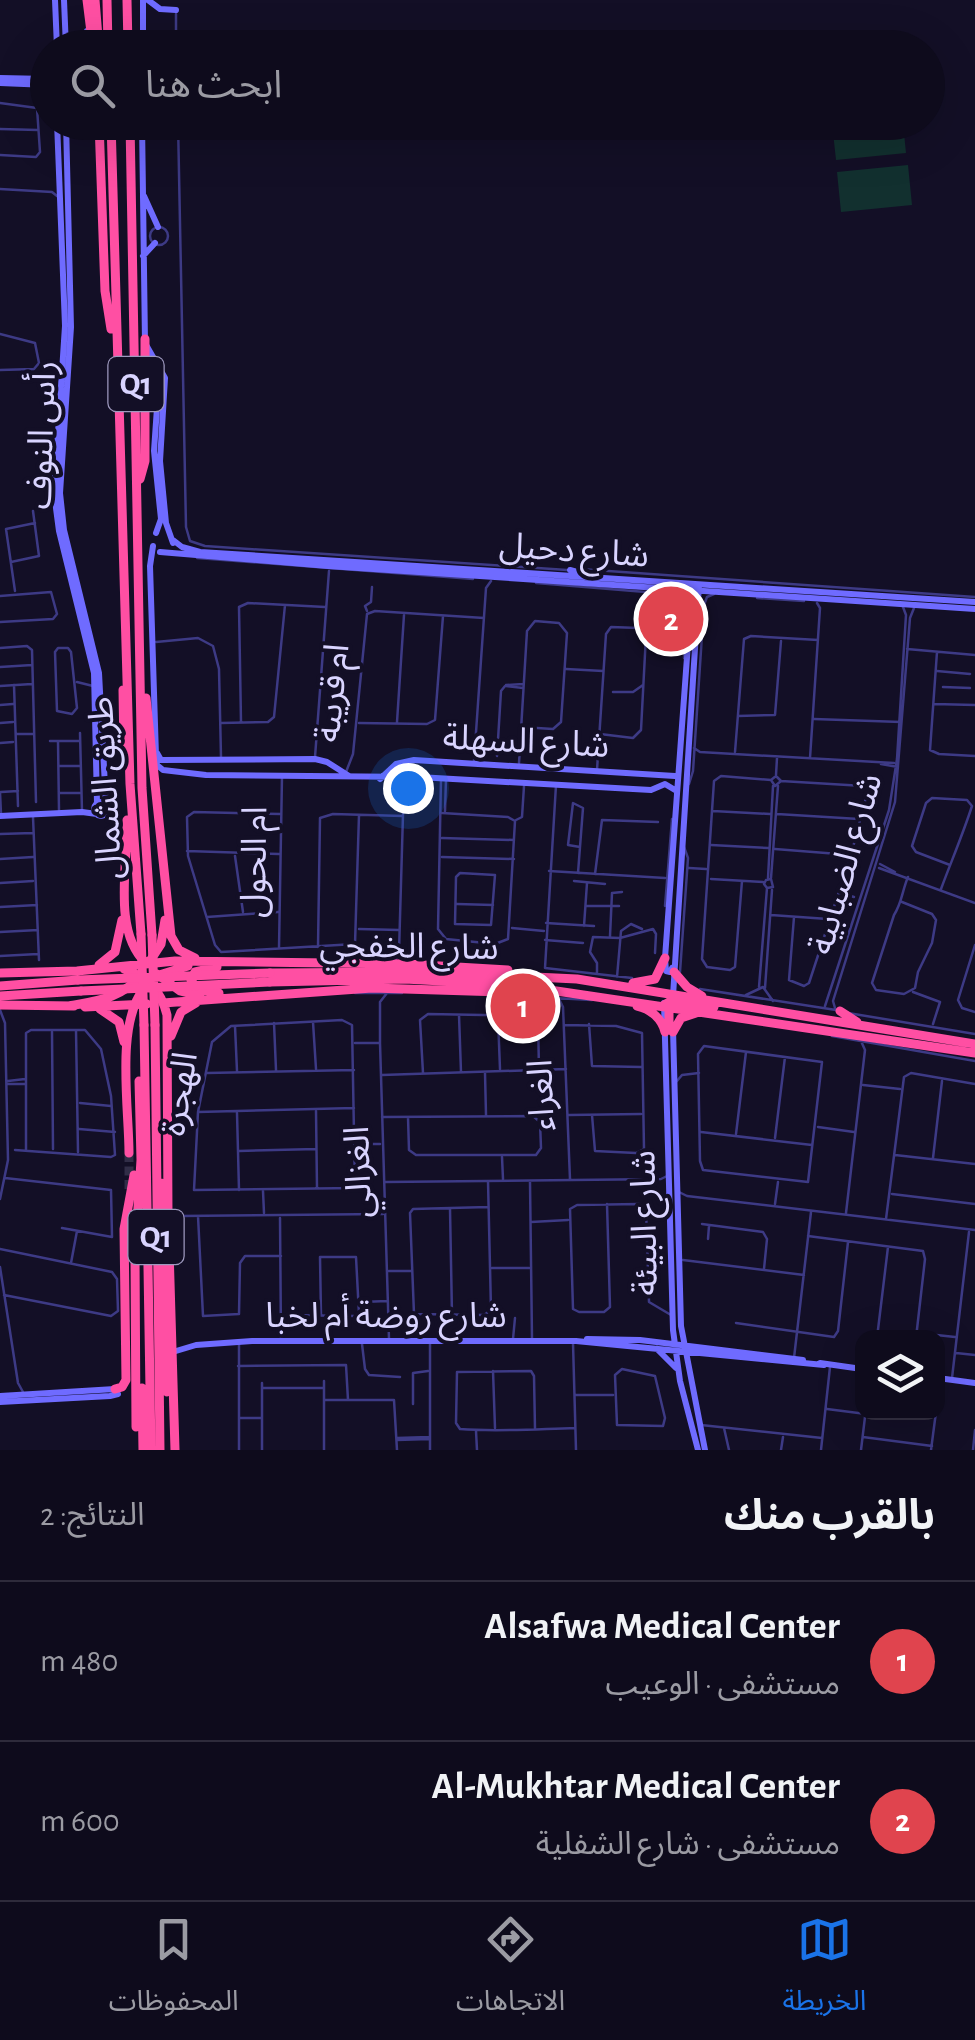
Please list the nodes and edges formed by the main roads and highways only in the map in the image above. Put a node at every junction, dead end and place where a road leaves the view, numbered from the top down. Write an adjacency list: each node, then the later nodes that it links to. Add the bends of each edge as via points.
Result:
1 (85, 0): 5 (highway)
2 (95, 0): 6 (highway)
3 (105, 0): 7 (highway)
4 (128, 0): 8 (highway)
5 (89, 30)
6 (93, 30)
7 (108, 30)
8 (128, 30)
9 (99, 140): 13 (highway, via 105,291)
10 (111, 140): 13 (highway, طريق الشمال / Q1)
11 (130, 140): 14 (highway, طريق الشمال / Q1)
12 (144, 339): 14 (highway, via 145,461)
13 (116, 361): 15 (highway, طريق الشمال / Q1)
14 (138, 482): 16 (highway, طريق الشمال / Q1)
15 (127, 633): 18 (highway); 20 (highway, طريق الشمال / Q1, via 130,784)
16 (141, 650): 17 (highway); 20 (highway, طريق الشمال / Q1)
17 (164, 888): 19 (highway); 28 (highway, via 178,950)
18 (125, 905): 19 (highway, via 142,945 155,944); 22 (highway, via 130,943); 29 (highway, via 114,953)
19 (165, 928): 22 (highway)
20 (146, 935): 57 (highway, طريق الشمال / Q1, bridge); 63 (highway, طريق الشمال / Q1, bridge)
21 (660, 955): 33 (highway, via 656,979)
22 (148, 964): 23 (highway); 28 (highway); 31 (highway)
23 (116, 967): 29 (highway); 31 (highway)
24 (217, 967): 28 (highway); 31 (highway, via 185,966); 38 (highway, via 195,972 192,984 211,994)
25 (550, 970): 32 (highway)
26 (674, 972): 46 (highway)
27 (0, 973): 29 (highway)
28 (269, 973): 29 (highway, شارع الخفجي, bridge); 30 (highway, شارع الخفجي); 30 (highway, via 393,963); 34 (highway, شارع الخفجي); 39 (highway, شارع الخفجي, bridge)
29 (78, 976): 35 (highway); 50 (highway, via 95,978 99,990)
30 (534, 977): 32 (highway, شارع الخفجي)
31 (149, 978): 41 (highway, via 189,994); 47 (highway); 49 (highway); 50 (highway, via 114,996)
32 (577, 980): 33 (highway, شارع الخفجي)
33 (614, 980): 45 (highway, شارع الخفجي)
34 (516, 985): 42 (highway, شارع الخفجي); 45 (highway)
35 (0, 986)
36 (407, 988): 37 (highway); 38 (highway); 42 (highway)
37 (389, 993)
38 (270, 995): 41 (highway)
39 (0, 996)
40 (744, 996): 48 (highway)
41 (234, 997): 44 (highway)
42 (565, 997): 43 (highway, شارع الخفجي)
43 (622, 998): 45 (highway, شارع الخفجي); 58 (highway, via 650,1011)
44 (208, 999): 47 (highway); 62 (highway, via 179,1015)
45 (668, 1000): 46 (highway, شارع الخفجي); 54 (highway, شارع الخفجي); 55 (highway); 58 (highway)
46 (709, 1000): 48 (highway, شارع الخفجي)
47 (164, 1004): 49 (highway); 62 (highway)
48 (734, 1004): 55 (highway, شارع الخفجي)
49 (134, 1005): 51 (highway); 61 (highway)
50 (69, 1006): 51 (highway); 52 (highway)
51 (85, 1007): 61 (highway, via 115,1017)
52 (0, 1008)
53 (840, 1011): 56 (highway)
54 (706, 1012): 55 (highway, شارع الخفجي); 58 (highway, via 681,1018)
55 (819, 1018): 56 (highway, شارع الخفجي); 60 (highway, شارع الخفجي)
56 (859, 1024): 59 (highway, شارع الخفجي)
57 (144, 1027): 64 (highway); 72 (highway, طريق الشمال / Q1)
58 (669, 1032)
59 (975, 1044)
60 (975, 1053)
61 (127, 1054): 62 (highway, via 134,1020 149,1013 163,1022); 64 (highway)
62 (169, 1054): 66 (highway)
63 (156, 1114): 68 (highway); 78 (highway, طريق الشمال / Q1)
64 (133, 1143): 71 (highway); 74 (highway, via 124,1229 126,1378)
65 (140, 1204): 69 (highway)
66 (169, 1204): 70 (highway); 79 (highway, via 176,1260)
67 (129, 1212): 75 (highway)
68 (163, 1260): 70 (highway); 79 (highway)
69 (140, 1284): 72 (highway); 73 (highway)
70 (171, 1321): 79 (highway)
71 (136, 1340): 73 (highway); 75 (highway)
72 (150, 1358): 77 (highway, طريق الشمال / Q1)
73 (142, 1370): 76 (highway)
74 (115, 1388)
75 (136, 1427): 76 (highway)
76 (140, 1450)
77 (151, 1450)
78 (160, 1450)
79 (174, 1450)

